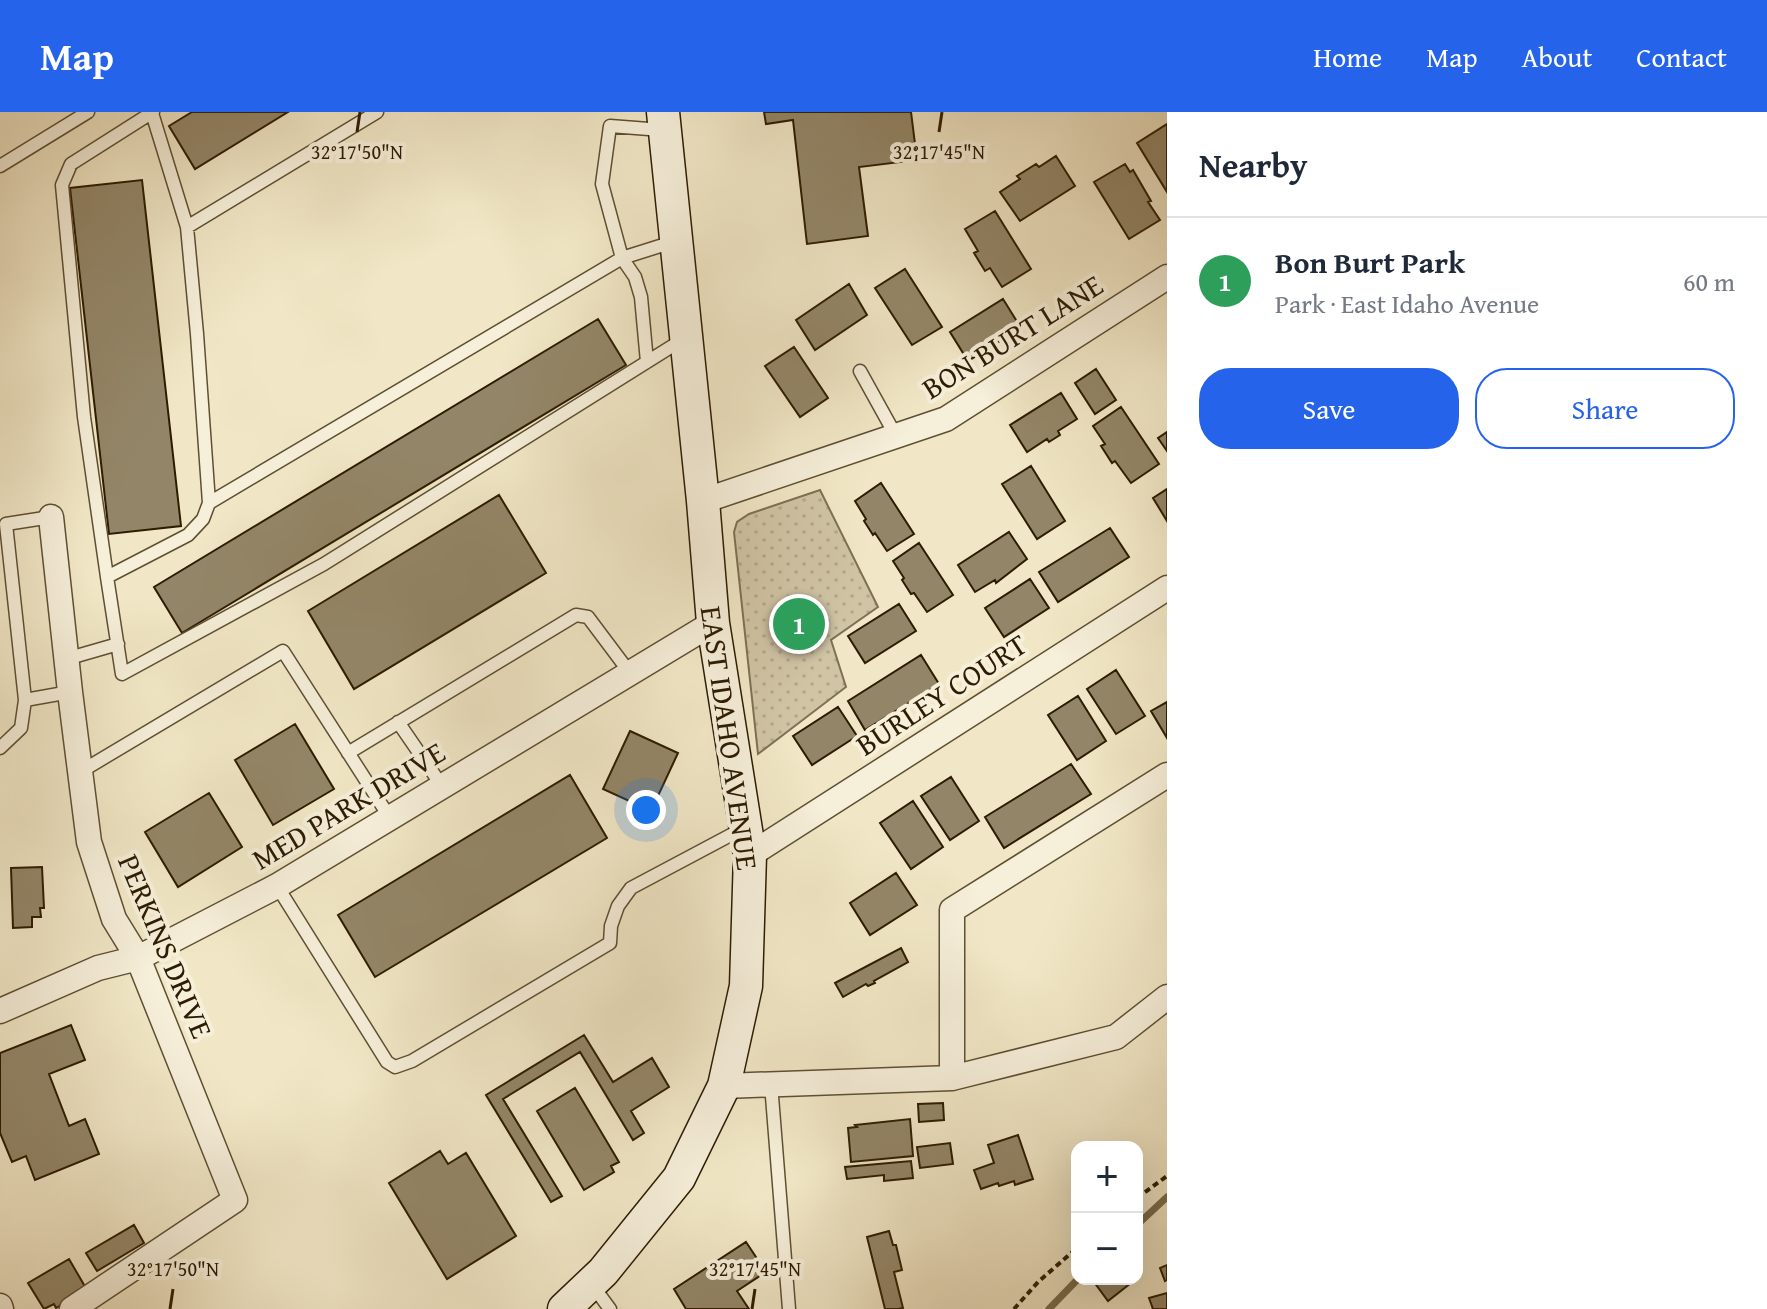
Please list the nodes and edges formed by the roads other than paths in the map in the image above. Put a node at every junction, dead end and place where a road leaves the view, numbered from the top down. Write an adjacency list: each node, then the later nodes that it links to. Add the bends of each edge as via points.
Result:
1 (88, 112): 5 (lane)
2 (152, 112): 6 (lane); 17 (lane, via 71,164 62,185 84,417)
3 (377, 112): 6 (lane)
4 (664, 121): 7 (street, EAST IDAHO AVENUE); 8 (lane, via 610,126 602,184)
5 (0, 166)
6 (187, 227): 15 (lane)
7 (677, 241): 8 (lane); 10 (street, EAST IDAHO AVENUE)
8 (622, 258): 11 (lane, via 641,297); 15 (lane)
9 (1167, 277): 13 (street, BON BURT LANE, via 946,419)
10 (687, 337): 11 (lane); 14 (street, EAST IDAHO AVENUE)
11 (647, 362): 20 (lane, via 324,564 122,674)
12 (860, 371): 13 (lane)
13 (896, 436): 14 (street, BON BURT LANE)
14 (703, 501): 19 (street, EAST IDAHO AVENUE)
15 (209, 503): 17 (lane, via 188,535)
16 (51, 517): 21 (street, PERKINS DRIVE); 24 (lane, via 6,524)
17 (107, 577): 20 (lane)
18 (1167, 588): 32 (street, BURLEY COURT)
19 (713, 623): 22 (street, MED PARK DRIVE); 32 (street, EAST IDAHO AVENUE)
20 (118, 644): 21 (lane)
21 (66, 659): 23 (street, PERKINS DRIVE)
22 (630, 673): 25 (lane, via 588,617 576,615); 30 (street, MED PARK DRIVE)
23 (70, 692): 24 (lane); 28 (street, PERKINS DRIVE)
24 (25, 700): 26 (lane, via 21,728)
25 (398, 722): 27 (lane); 30 (lane)
26 (0, 748)
27 (348, 753): 28 (lane, via 283,651); 31 (lane)
28 (80, 772): 34 (street, PERKINS DRIVE, via 89,842 114,919)
29 (1167, 775): 37 (street, via 952,910)
30 (442, 786): 31 (street, MED PARK DRIVE)
31 (390, 818): 33 (street, MED PARK DRIVE)
32 (748, 841): 33 (lane, via 631,888 618,906 610,943 395,1067); 39 (street, EAST IDAHO AVENUE, via 746,986)
33 (277, 886): 34 (street, MED PARK DRIVE)
34 (138, 958): 36 (street, MED PARK DRIVE, via 98,968); 41 (street, PERKINS DRIVE, via 235,1200)
35 (1167, 997): 37 (street, via 1116,1037)
36 (0, 1011)
37 (952, 1078): 38 (street)
38 (771, 1084): 39 (street); 43 (lane)
39 (724, 1086): 40 (street, EAST IDAHO AVENUE, via 679,1178 603,1272)
40 (600, 1296): 42 (street, EAST IDAHO AVENUE)
41 (72, 1309)
42 (564, 1309)
43 (789, 1309)

